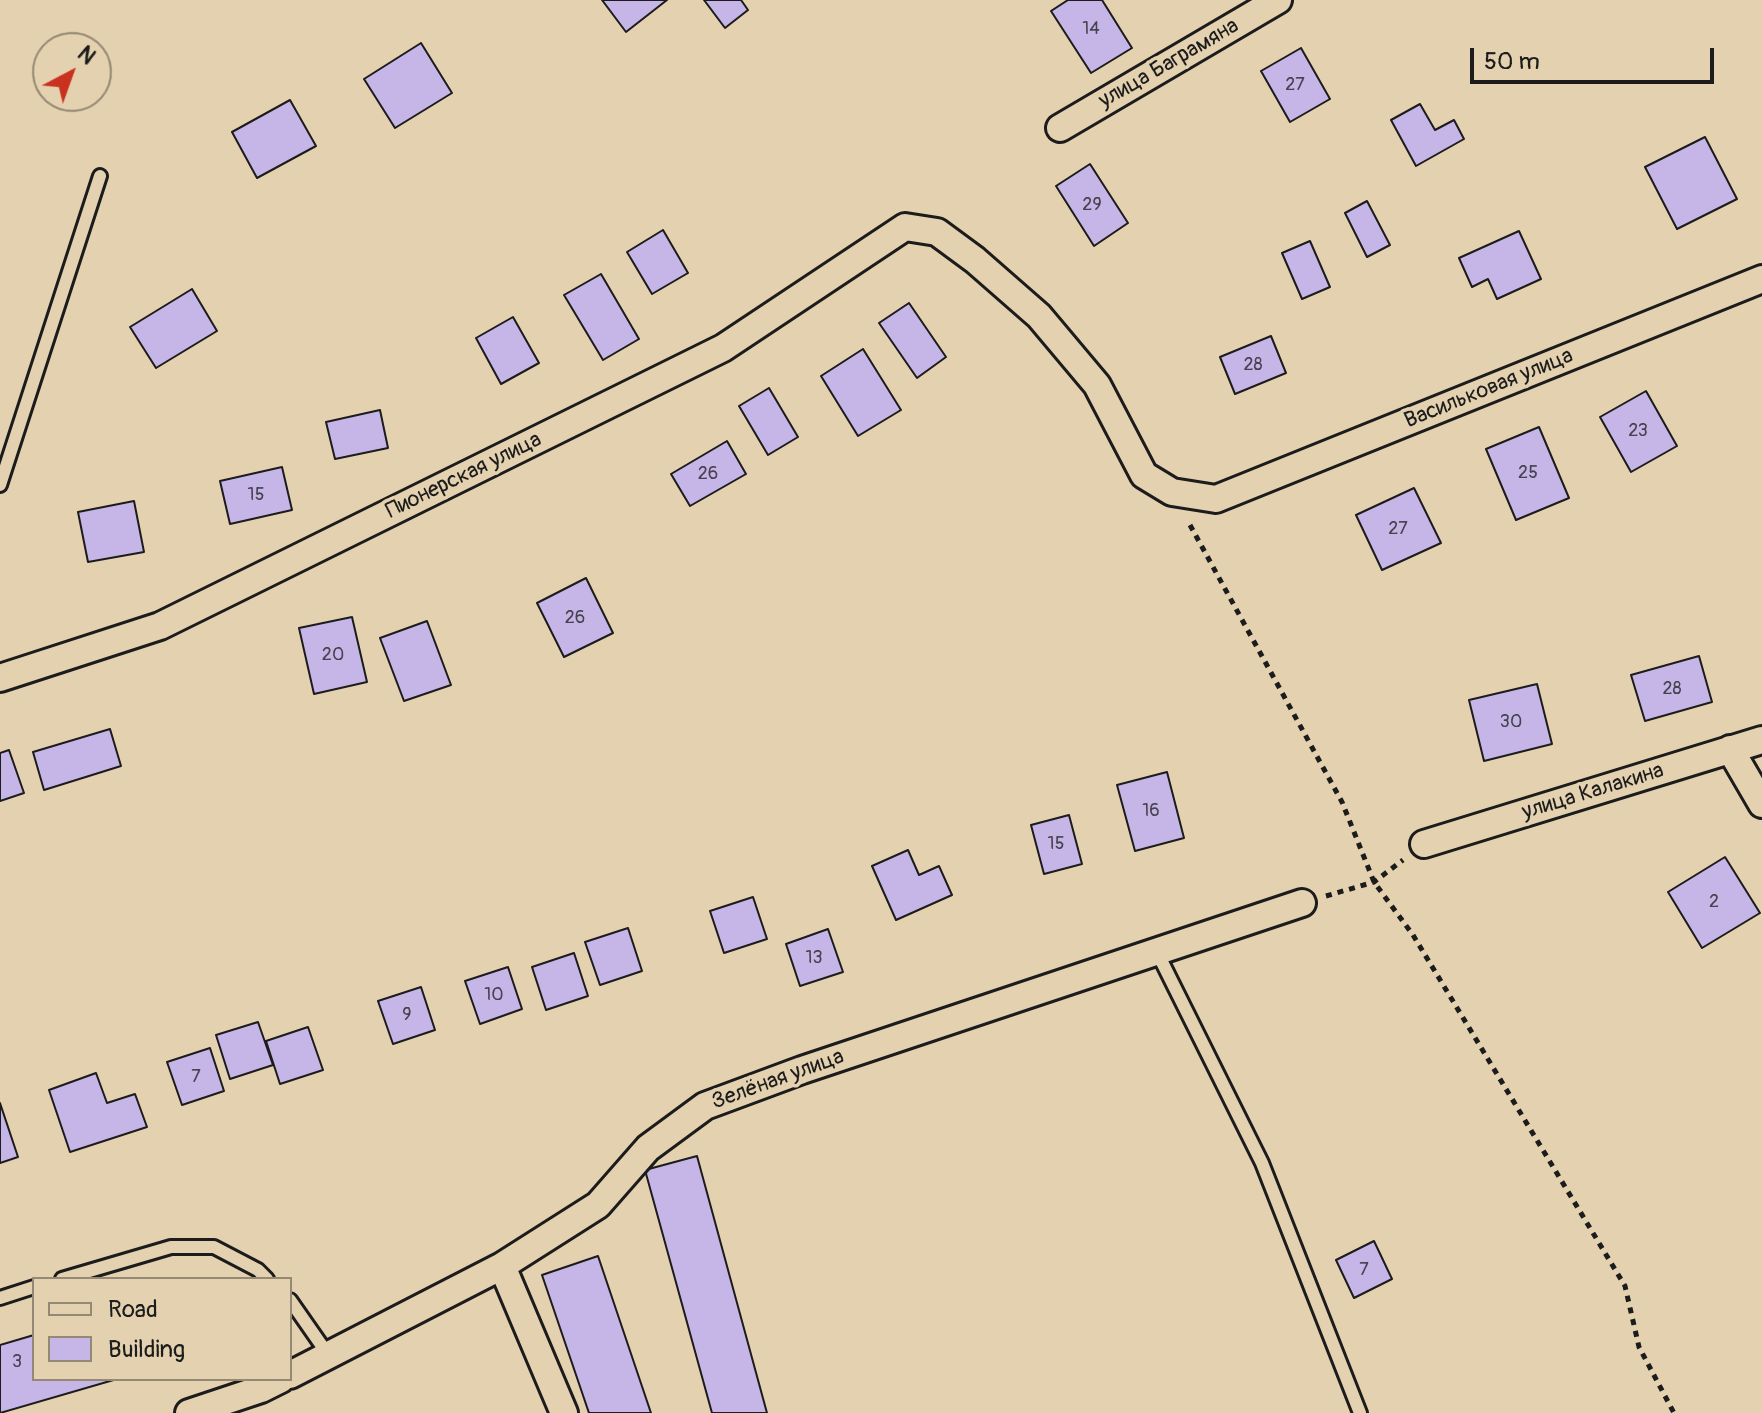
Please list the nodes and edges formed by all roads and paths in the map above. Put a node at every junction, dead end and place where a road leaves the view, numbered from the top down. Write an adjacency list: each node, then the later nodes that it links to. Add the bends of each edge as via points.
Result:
1 (1278, 0): 2 (street, улица Баграмяна)
2 (1060, 128)
3 (100, 176): 5 (lane)
4 (1762, 279): 6 (street, Васильковая улица, via 1216,499)
5 (0, 485)
6 (1172, 492): 7 (street, Пионерская улица, via 1144,475 1097,385 1039,316 937,232 905,227 709,355 160,626); 12 (path, via 1342,802)
7 (0, 678)
8 (1762, 740): 9 (street, улица Калакина)
9 (1730, 749): 10 (street); 11 (street, улица Калакина)
10 (1762, 804)
11 (1424, 844): 12 (path)
12 (1374, 882): 13 (path); 27 (path, via 1413,935 1625,1286 1639,1347)
13 (1302, 903): 14 (street, Зелёная улица)
14 (1157, 952): 15 (street, Зелёная улица, via 705,1106 648,1148 598,1205); 26 (lane, via 1262,1163)
15 (502, 1266): 21 (street, Зелёная улица); 25 (street)
16 (69, 1277): 17 (lane, via 171,1247 214,1247)
17 (265, 1277)
18 (32, 1288): 19 (lane)
19 (0, 1298)
20 (292, 1303): 21 (lane)
21 (329, 1356): 22 (street, Зелёная улица)
22 (292, 1374)
23 (277, 1381): 24 (street)
24 (189, 1413)
25 (564, 1413)
26 (1360, 1413)
27 (1674, 1413)

